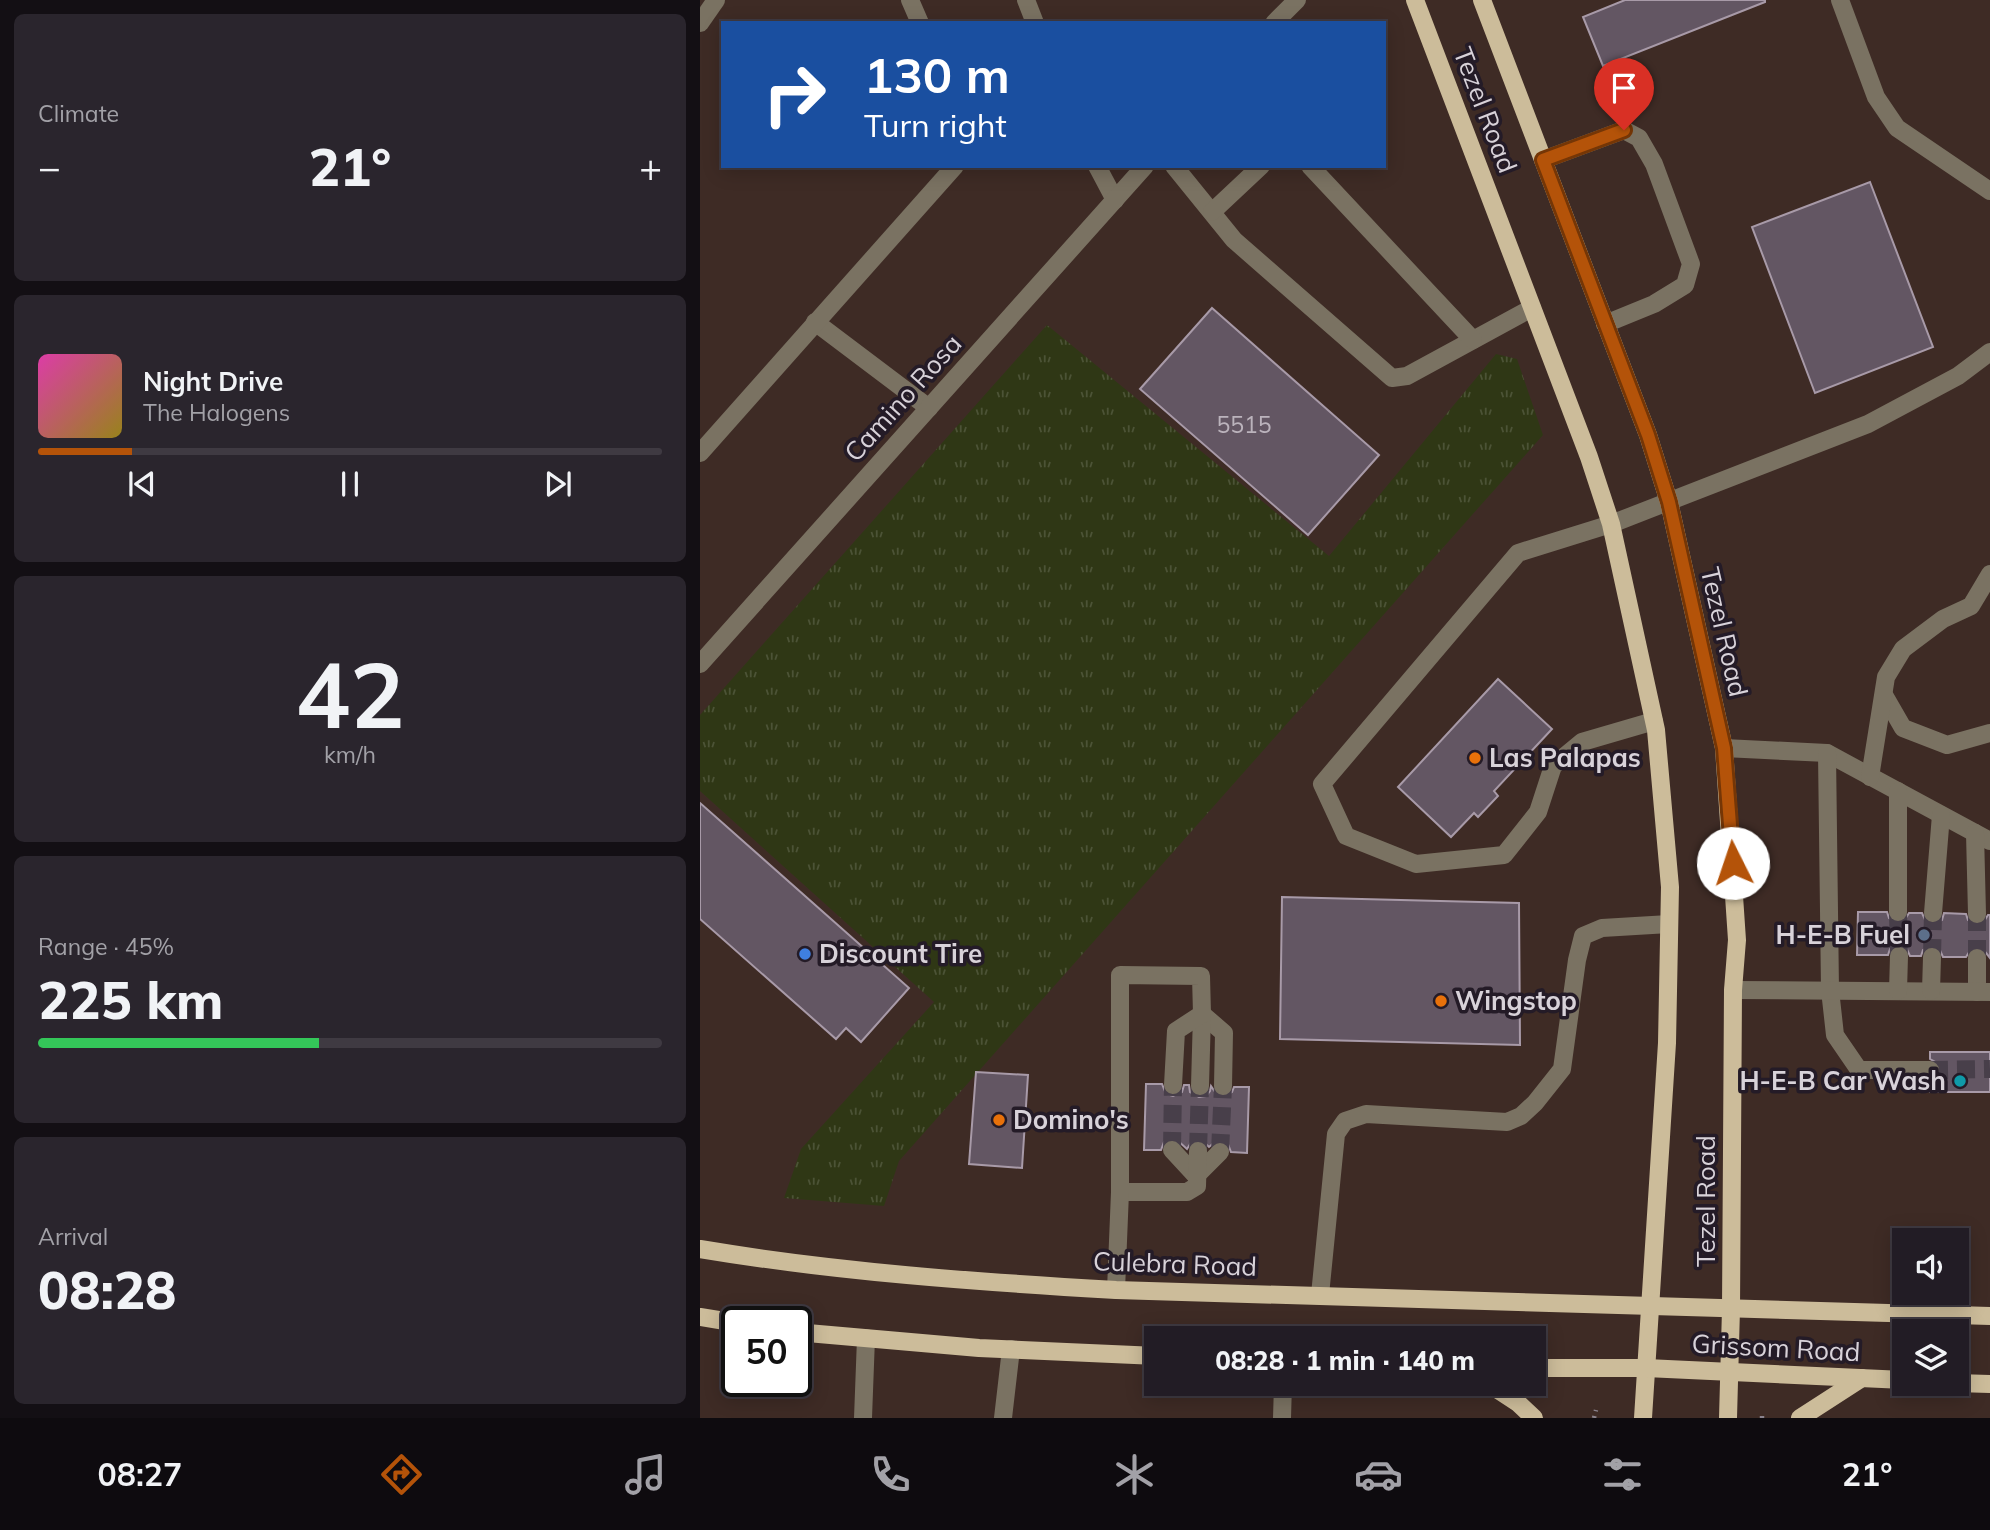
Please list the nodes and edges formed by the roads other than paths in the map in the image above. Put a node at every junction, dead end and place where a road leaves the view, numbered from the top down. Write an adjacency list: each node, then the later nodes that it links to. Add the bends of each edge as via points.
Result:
1 (716, 0): 11 (street)
2 (910, 0): 8 (street)
3 (1027, 0): 9 (street)
4 (1297, 0): 10 (street)
5 (1415, 0): 22 (main road, Tezel Road)
6 (1482, 0): 12 (main road, Tezel Road)
7 (1840, 0): 19 (street, via 1876,97 1897,128)
8 (919, 21)
9 (1034, 21)
10 (1276, 21)
11 (700, 23)
12 (1543, 160): 24 (main road, Tezel Road); 24 (street, via 1624,130 1639,138 1654,164 1691,264 1685,285)
13 (953, 168): 23 (street)
14 (1098, 168): 20 (street)
15 (1143, 168): 20 (street, Camino Rosa)
16 (1176, 168): 21 (street)
17 (1259, 168): 21 (street)
18 (1312, 168): 25 (street)
19 (1990, 191)
20 (1115, 200): 27 (street, Camino Rosa)
21 (1212, 212): 25 (street, via 1234,240 1392,378 1407,376)
22 (1532, 308): 25 (street); 30 (main road, Tezel Road)
23 (815, 322): 27 (street); 28 (street)
24 (1605, 324): 29 (main road, Tezel Road)
25 (1473, 340)
26 (1990, 352): 29 (street, via 1958,376 1868,424)
27 (929, 408): 32 (street, Camino Rosa)
28 (700, 453)
29 (1669, 502): 30 (street); 36 (main road, Tezel Road)
30 (1611, 524): 34 (main road, Tezel Road); 34 (street, via 1518,553 1322,783 1346,836 1404,860 1416,864 1504,855 1538,812 1553,766 1582,742)
31 (1990, 575): 33 (street, via 1971,606 1943,619 1903,649 1886,677)
32 (700, 664)
33 (1884, 695): 35 (street, via 1903,729 1936,741 1948,745); 38 (street)
34 (1654, 721): 45 (main road, Tezel Road, via 1670,887)
35 (1990, 733)
36 (1724, 748): 37 (street); 49 (main road, Tezel Road, via 1737,940)
37 (1827, 753): 38 (street); 50 (street)
38 (1870, 777): 39 (street)
39 (1898, 791): 40 (street); 42 (street)
40 (1941, 814): 41 (street); 43 (street)
41 (1982, 837): 44 (street)
42 (1898, 912)
43 (1933, 913)
44 (1977, 914)
45 (1669, 924): 66 (street, via 1602,928 1583,936 1562,1069 1521,1116 1507,1122 1366,1114 1345,1121 1336,1134); 67 (main road, Tezel Road, via 1667,1043)
46 (1899, 956): 51 (street)
47 (1932, 957): 52 (street)
48 (1977, 958): 53 (street)
49 (1733, 990): 50 (street); 68 (main road, Tezel Road)
50 (1830, 990): 51 (street); 55 (street, via 1835,1035 1859,1070)
51 (1898, 991): 52 (street)
52 (1931, 991): 53 (street)
53 (1983, 992)
54 (1202, 1014): 56 (street, via 1176,1031); 57 (street); 58 (street, via 1224,1033); 63 (street, via 1201,976 1120,975)
55 (1930, 1070)
56 (1174, 1085)
57 (1200, 1086)
58 (1223, 1086)
59 (1172, 1150): 62 (street)
60 (1198, 1151): 62 (street)
61 (1220, 1152): 62 (street)
62 (1196, 1176): 63 (street, via 1197,1186 1187,1192)
63 (1120, 1192): 65 (street)
64 (700, 1249): 65 (main road, Culebra Road, via 880,1273)
65 (1116, 1290): 66 (main road, Culebra Road)
66 (1320, 1295): 67 (main road, Culebra Road)
67 (1650, 1306): 68 (main road, Culebra Road); 77 (main road)
68 (1731, 1309): 69 (main road, Grissom Road); 78 (main road)
69 (1990, 1317)
70 (700, 1318): 71 (main road)
71 (721, 1321)
72 (812, 1333): 73 (main road)
73 (866, 1338): 74 (main road); 85 (street)
74 (1011, 1349): 75 (main road); 86 (street)
75 (1144, 1355)
76 (1546, 1368): 77 (main road)
77 (1646, 1368): 78 (main road, Grissom Road); 89 (main road)
78 (1730, 1372): 79 (main road, Grissom Road); 90 (main road)
79 (1863, 1378): 80 (main road, Grissom Road); 91 (main road)
80 (1892, 1379)
81 (1969, 1383): 82 (main road)
82 (1990, 1384)
83 (1283, 1396): 87 (street)
84 (1507, 1396): 88 (main road)
85 (863, 1418)
86 (1003, 1418)
87 (1282, 1418)
88 (1534, 1418)
89 (1643, 1418)
90 (1728, 1418)
91 (1800, 1418)

